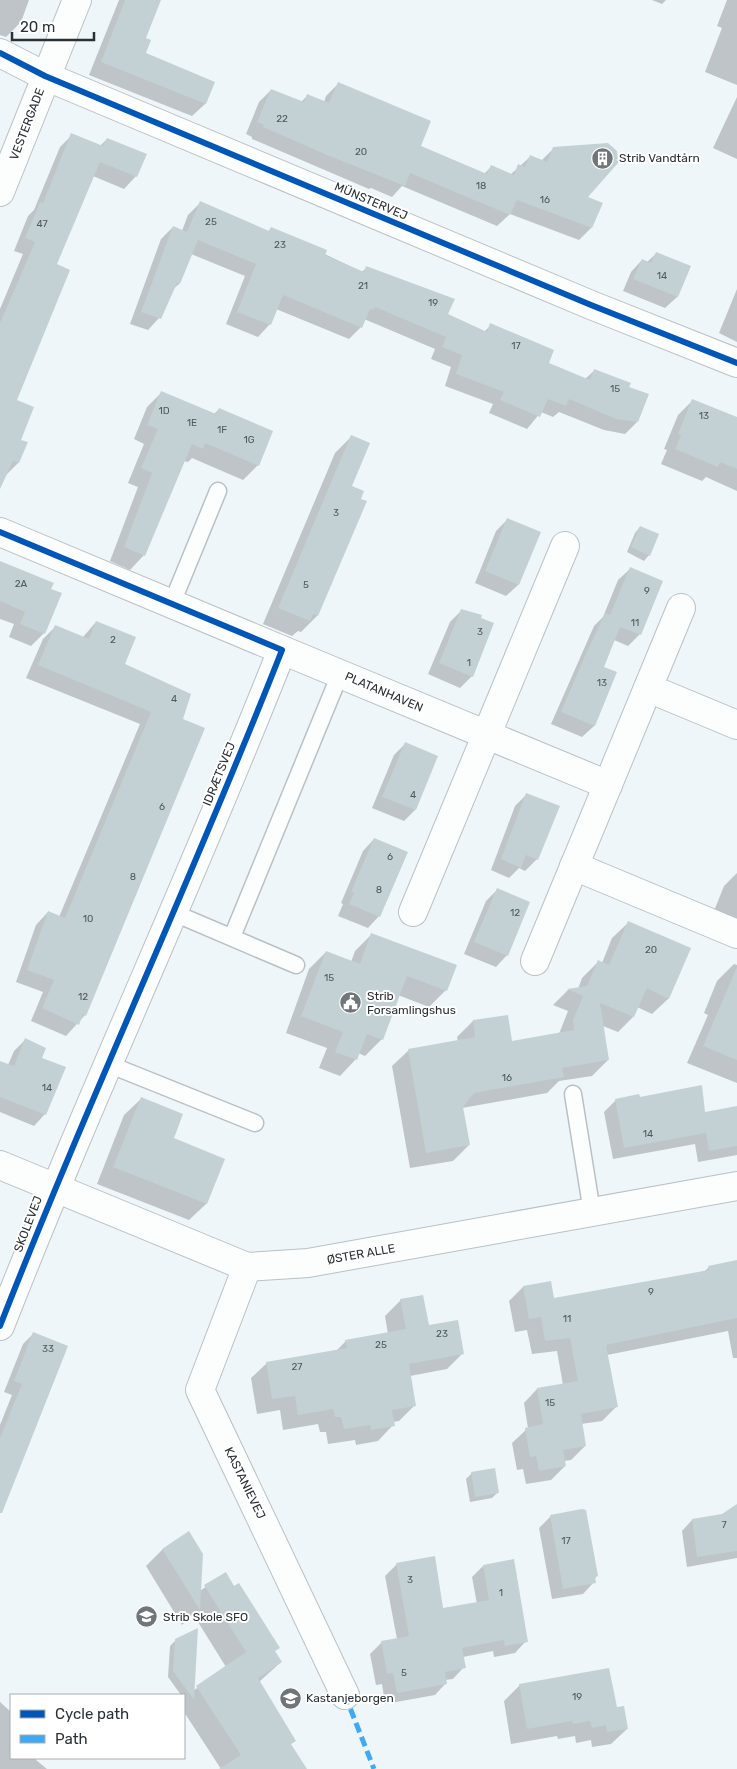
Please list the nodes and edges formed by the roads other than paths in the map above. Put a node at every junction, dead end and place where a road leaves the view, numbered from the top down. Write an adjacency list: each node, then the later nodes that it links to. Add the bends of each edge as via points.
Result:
1 (77, 0): 3 (street, VESTERGADE)
2 (0, 52): 3 (street, MÜNSTERVEJ)
3 (45, 76): 4 (street, VESTERGADE); 5 (street, MÜNSTERVEJ, via 591,306)
4 (0, 192)
5 (737, 364)
6 (218, 491): 9 (lane)
7 (0, 532): 9 (street)
8 (565, 546): 15 (street)
9 (172, 604): 11 (street)
10 (681, 608): 13 (street)
11 (282, 650): 12 (street, PLATANHAVEN); 19 (street, IDRÆTSVEJ)
12 (340, 674): 15 (street, PLATANHAVEN); 21 (lane)
13 (648, 688): 14 (street); 16 (street)
14 (737, 725)
15 (487, 735): 16 (street, PLATANHAVEN); 18 (street)
16 (608, 785): 17 (street)
17 (574, 866): 20 (street); 22 (street)
18 (413, 912)
19 (174, 913): 21 (lane); 24 (street, IDRÆTSVEJ)
20 (737, 934)
21 (232, 937): 23 (lane)
22 (535, 961)
23 (296, 965)
24 (108, 1064): 26 (lane); 29 (street, IDRÆTSVEJ)
25 (573, 1094): 30 (lane)
26 (255, 1123)
27 (0, 1165): 29 (street, ØSTER ALLE)
28 (737, 1186): 30 (street, ØSTER ALLE)
29 (54, 1187): 31 (street, ØSTER ALLE); 32 (street, SKOLEVEJ)
30 (592, 1212): 31 (street, ØSTER ALLE, via 308,1263)
31 (246, 1267): 33 (street, KASTANIEVEJ, via 200,1390)
32 (0, 1326)
33 (345, 1695)

